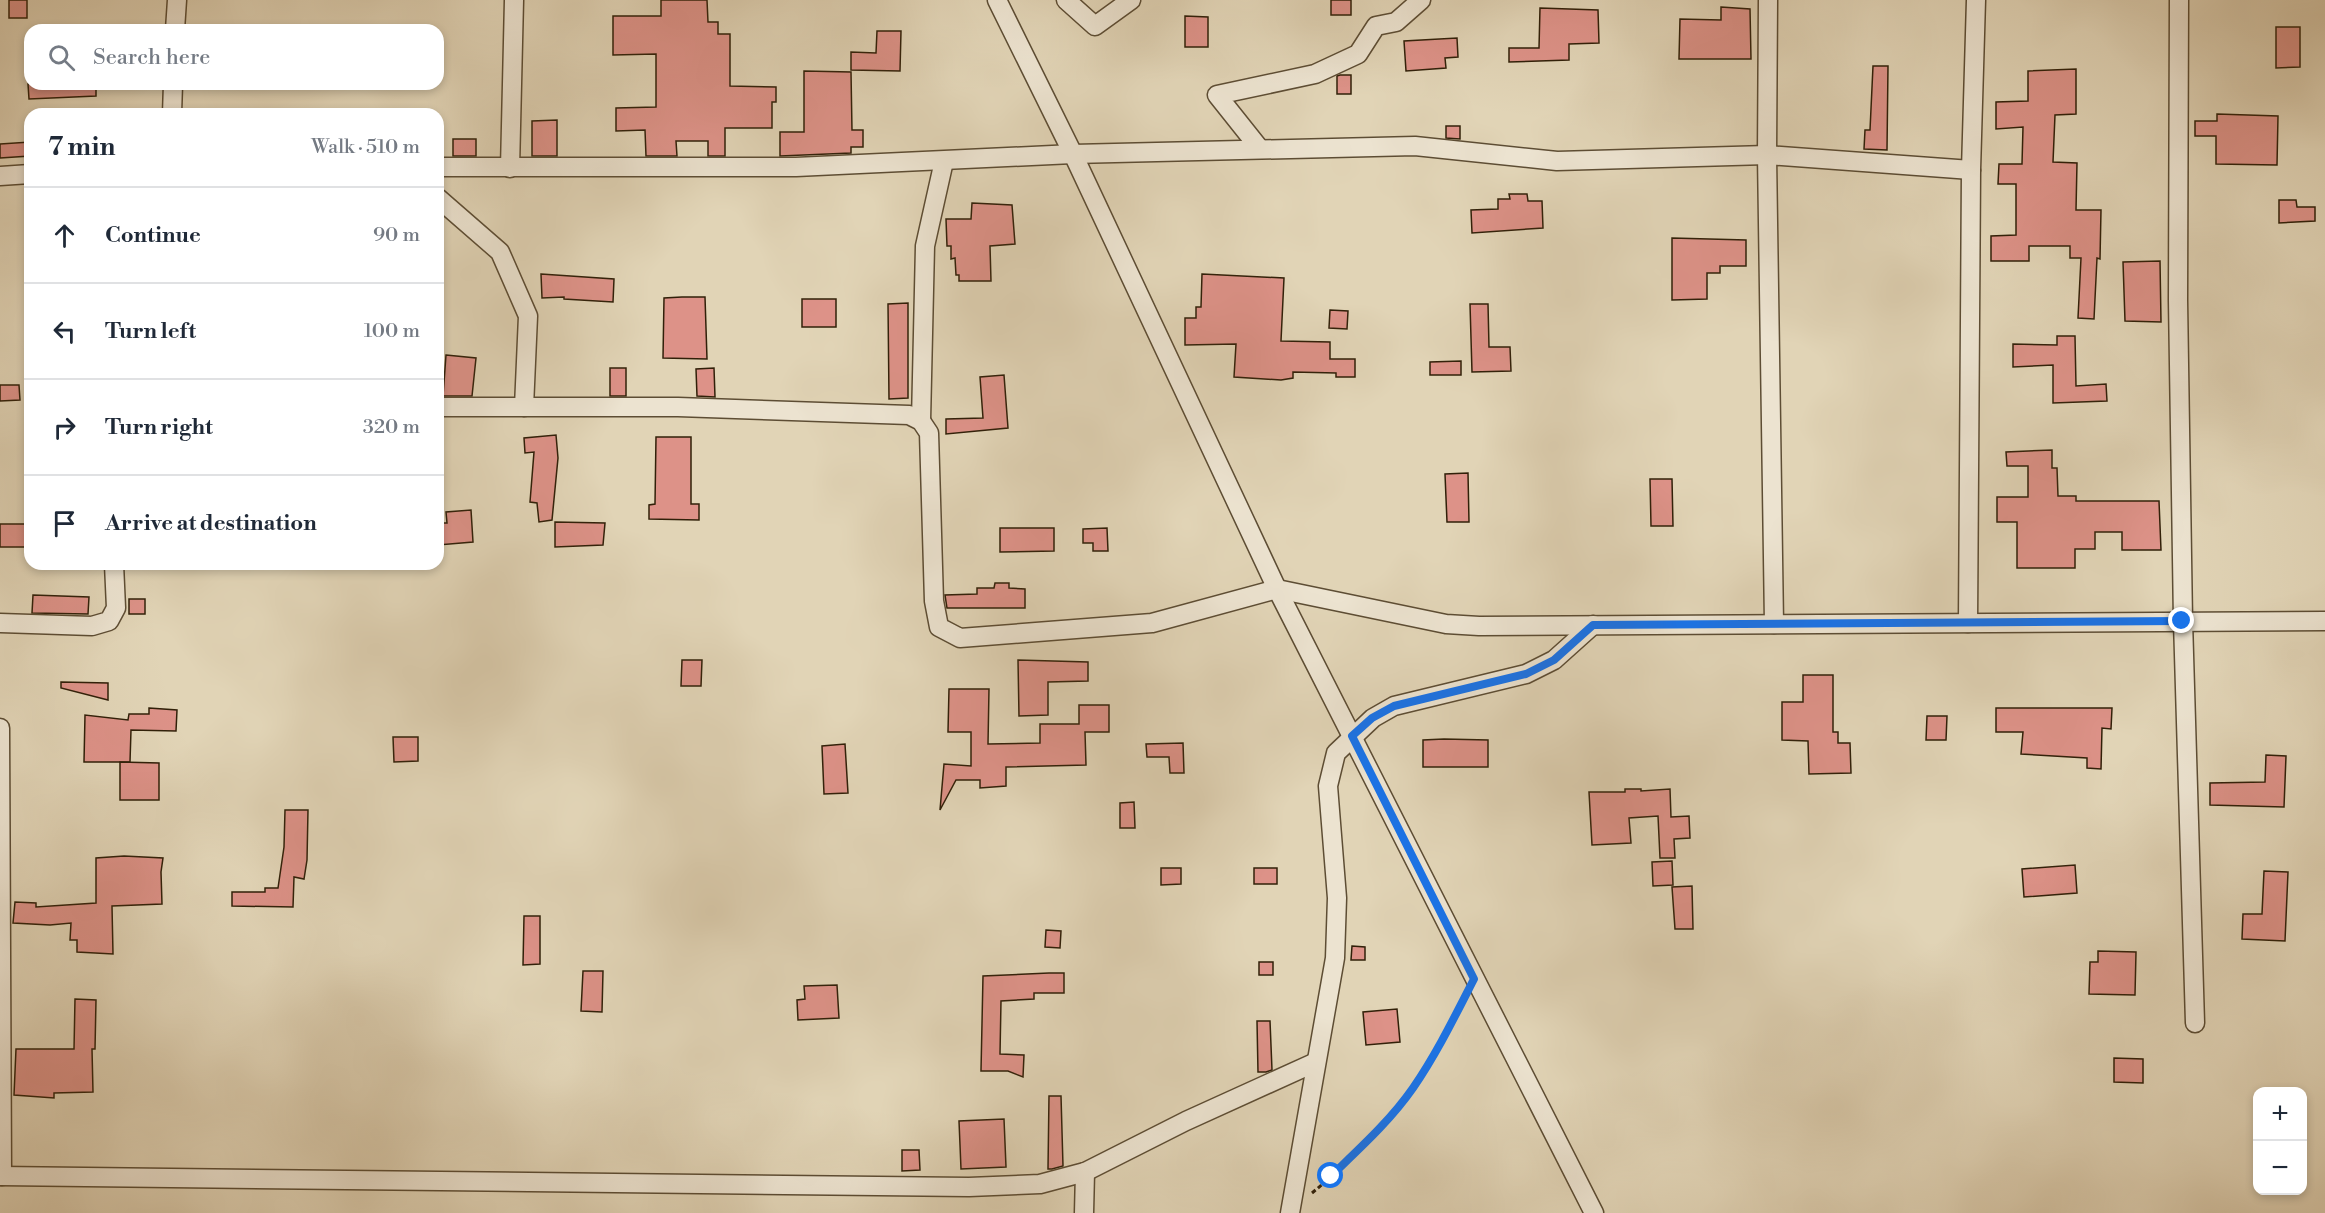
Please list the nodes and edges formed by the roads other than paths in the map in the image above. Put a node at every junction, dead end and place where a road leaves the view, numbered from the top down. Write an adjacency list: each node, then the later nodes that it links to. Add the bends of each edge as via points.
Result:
1 (177, 0): 10 (street)
2 (514, 0): 18 (street)
3 (997, 0): 14 (street)
4 (1066, 0): 5 (street, via 1095,27)
5 (1131, 0)
6 (1420, 0): 13 (street, via 1396,22 1376,26 1358,54 1316,74 1217,96)
7 (1768, 0): 15 (street)
8 (1976, 0): 19 (street)
9 (2179, 0): 28 (street)
10 (175, 24)
11 (173, 90): 12 (street)
12 (172, 108)
13 (1260, 149): 14 (street); 15 (street, via 1415,146 1557,161)
14 (1073, 154): 16 (street); 27 (street)
15 (1767, 155): 19 (street); 32 (street)
16 (944, 161): 18 (street, via 796,167); 25 (street, via 925,246)
17 (444, 167): 18 (street)
18 (510, 168)
19 (1971, 170): 31 (street)
20 (24, 174): 21 (street)
21 (0, 176)
22 (444, 203): 24 (street, via 500,252 528,316)
23 (444, 407): 24 (street)
24 (524, 407): 25 (street, via 678,407 909,415)
25 (921, 421): 27 (street, via 929,433 934,601 939,627 960,638 1152,623)
26 (114, 570): 30 (street, via 116,608 109,621 92,626)
27 (1277, 589): 33 (street, via 1446,624); 35 (street)
28 (2182, 621): 29 (street); 31 (street); 36 (street)
29 (2325, 621)
30 (0, 623)
31 (1968, 623): 32 (street)
32 (1774, 624): 33 (street)
33 (1593, 625): 35 (street, via 1554,660 1526,674 1394,706 1372,718)
34 (0, 728): 39 (street)
35 (1352, 736): 37 (street, via 1336,753 1328,786 1337,927 1332,988); 42 (street)
36 (2195, 1023)
37 (1316, 1062): 38 (street, via 1186,1121); 40 (street)
38 (1085, 1173): 39 (street, via 1040,1184 969,1187); 41 (street)
39 (1, 1176)
40 (1290, 1212)
41 (1084, 1213)
42 (1594, 1213)

